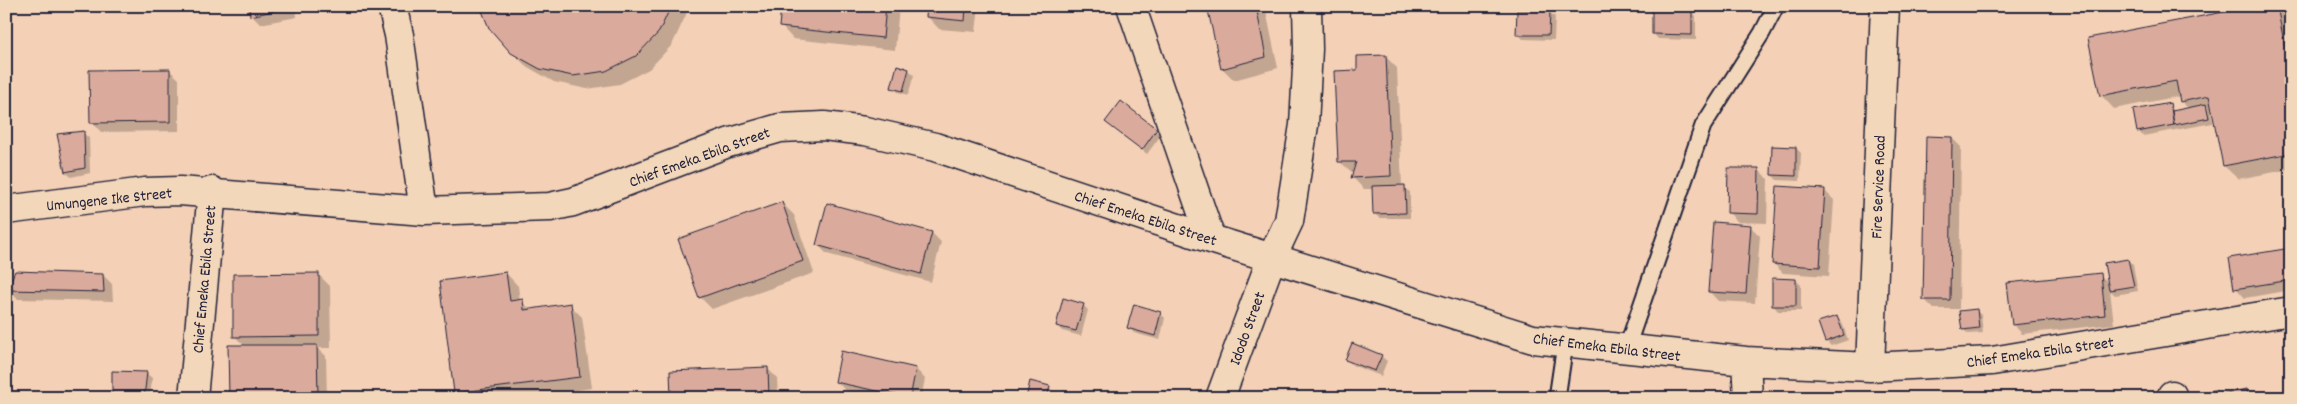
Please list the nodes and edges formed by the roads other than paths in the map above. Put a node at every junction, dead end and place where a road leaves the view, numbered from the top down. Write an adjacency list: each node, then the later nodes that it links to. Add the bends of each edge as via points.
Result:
1 (392, 6): 8 (street)
2 (1131, 6): 9 (street)
3 (1307, 6): 10 (street, Idodo Street, via 1308,49 1302,135 1289,221)
4 (1776, 6): 13 (lane, via 1703,126)
5 (1885, 6): 15 (street, Fire Service Road)
6 (212, 192): 7 (street, Umungene Ike Street, via 145,192); 8 (street, Chief Emeka Ebila Street); 16 (street, Chief Emeka Ebila Street)
7 (6, 210)
8 (424, 211): 9 (street, Chief Emeka Ebila Street, via 550,207 582,199 751,135 780,128 824,126 865,131 935,147)
9 (1211, 239): 10 (street, Chief Emeka Ebila Street)
10 (1272, 257): 12 (street, Chief Emeka Ebila Street, via 1533,339); 17 (street, Idodo Street)
11 (2291, 311): 15 (street, Chief Emeka Ebila Street, via 1992,361)
12 (1565, 344): 13 (street, Chief Emeka Ebila Street); 18 (lane)
13 (1626, 350): 14 (street, Chief Emeka Ebila Street)
14 (1746, 361): 15 (street, Chief Emeka Ebila Street); 19 (street)
15 (1870, 367)
16 (193, 398)
17 (1220, 398)
18 (1557, 398)
19 (1748, 398)

